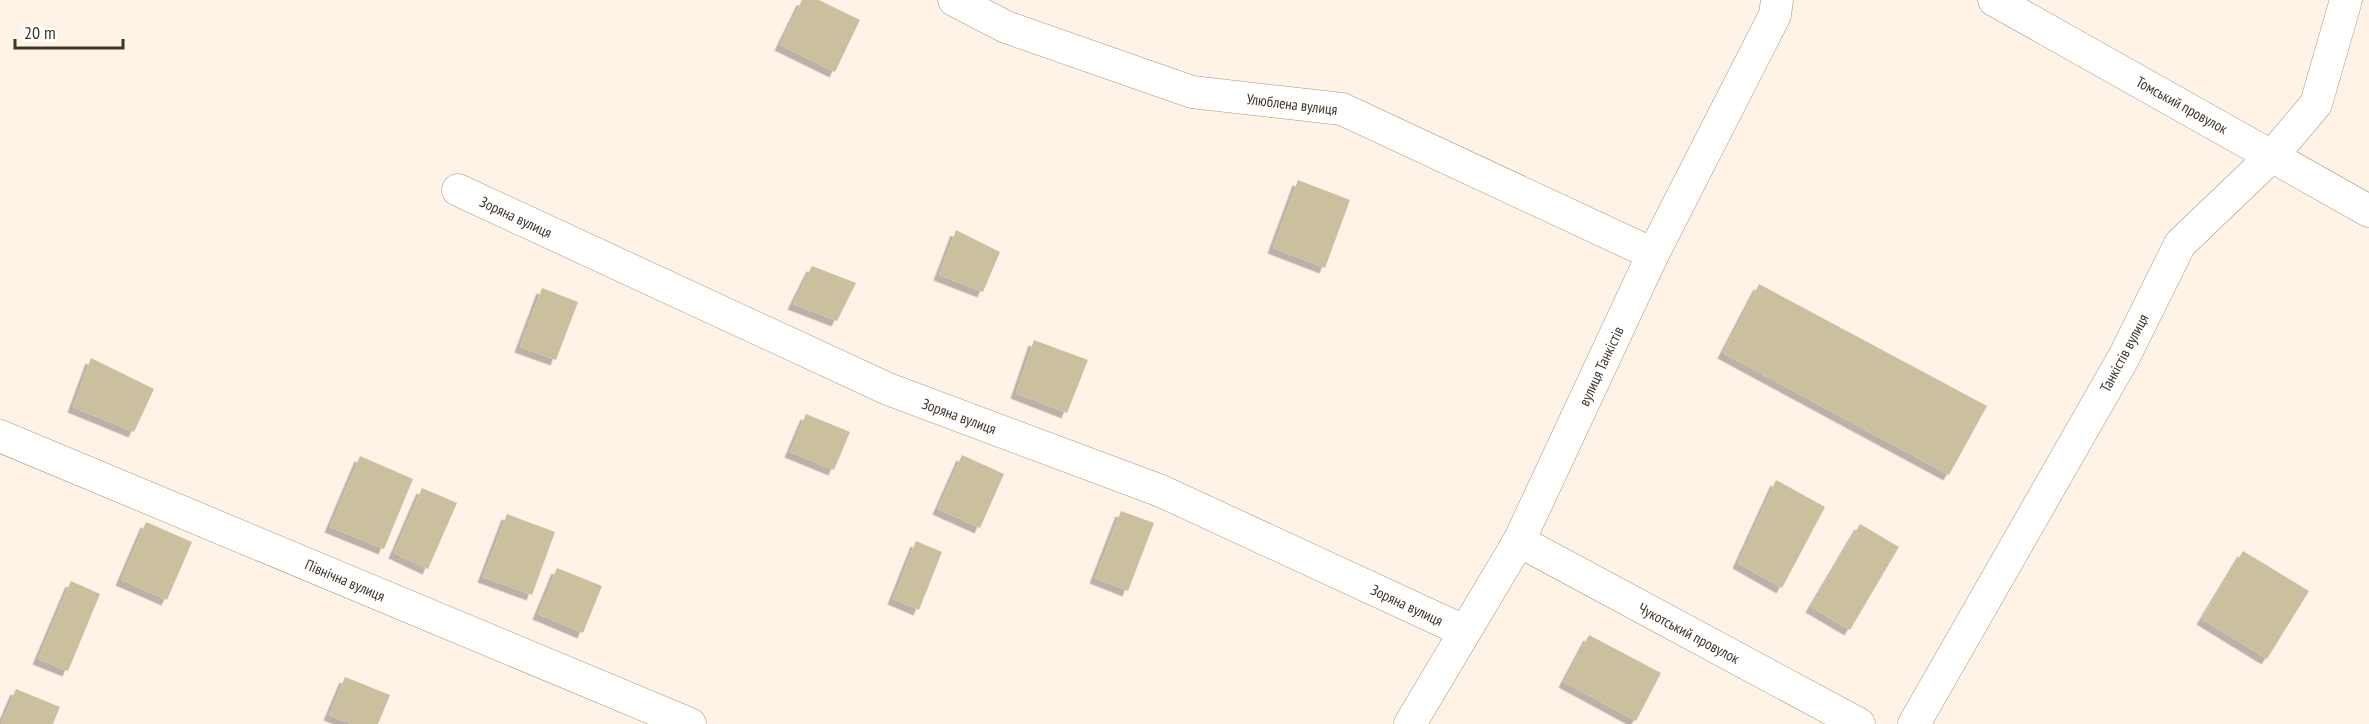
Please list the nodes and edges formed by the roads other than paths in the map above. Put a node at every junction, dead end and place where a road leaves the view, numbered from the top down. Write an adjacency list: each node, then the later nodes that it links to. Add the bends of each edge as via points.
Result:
1 (954, 0): 8 (street, Улюблена вулиця, via 1006,27 1192,92 1342,109)
2 (1777, 0): 8 (street, вулиця Танкістів, via 1775,15)
3 (1994, 0): 5 (street, Томський провулок)
4 (2346, 0): 5 (street, Танкістів вулиця, via 2316,104)
5 (2272, 156): 7 (street, Томський провулок); 15 (street, Танкістів вулиця, via 2180,244 2124,357)
6 (458, 190): 11 (street, Зоряна вулиця, via 888,389 1161,491)
7 (2369, 211)
8 (1653, 254): 10 (street, вулиця Танкістів)
9 (0, 436): 12 (street, Північна вулиця)
10 (1519, 541): 11 (street, вулиця Танкістів); 14 (street, Чукотський провулок)
11 (1464, 631): 13 (street, вулиця Танкістів)
12 (690, 724)
13 (1410, 724)
14 (1859, 724)
15 (1914, 724)

